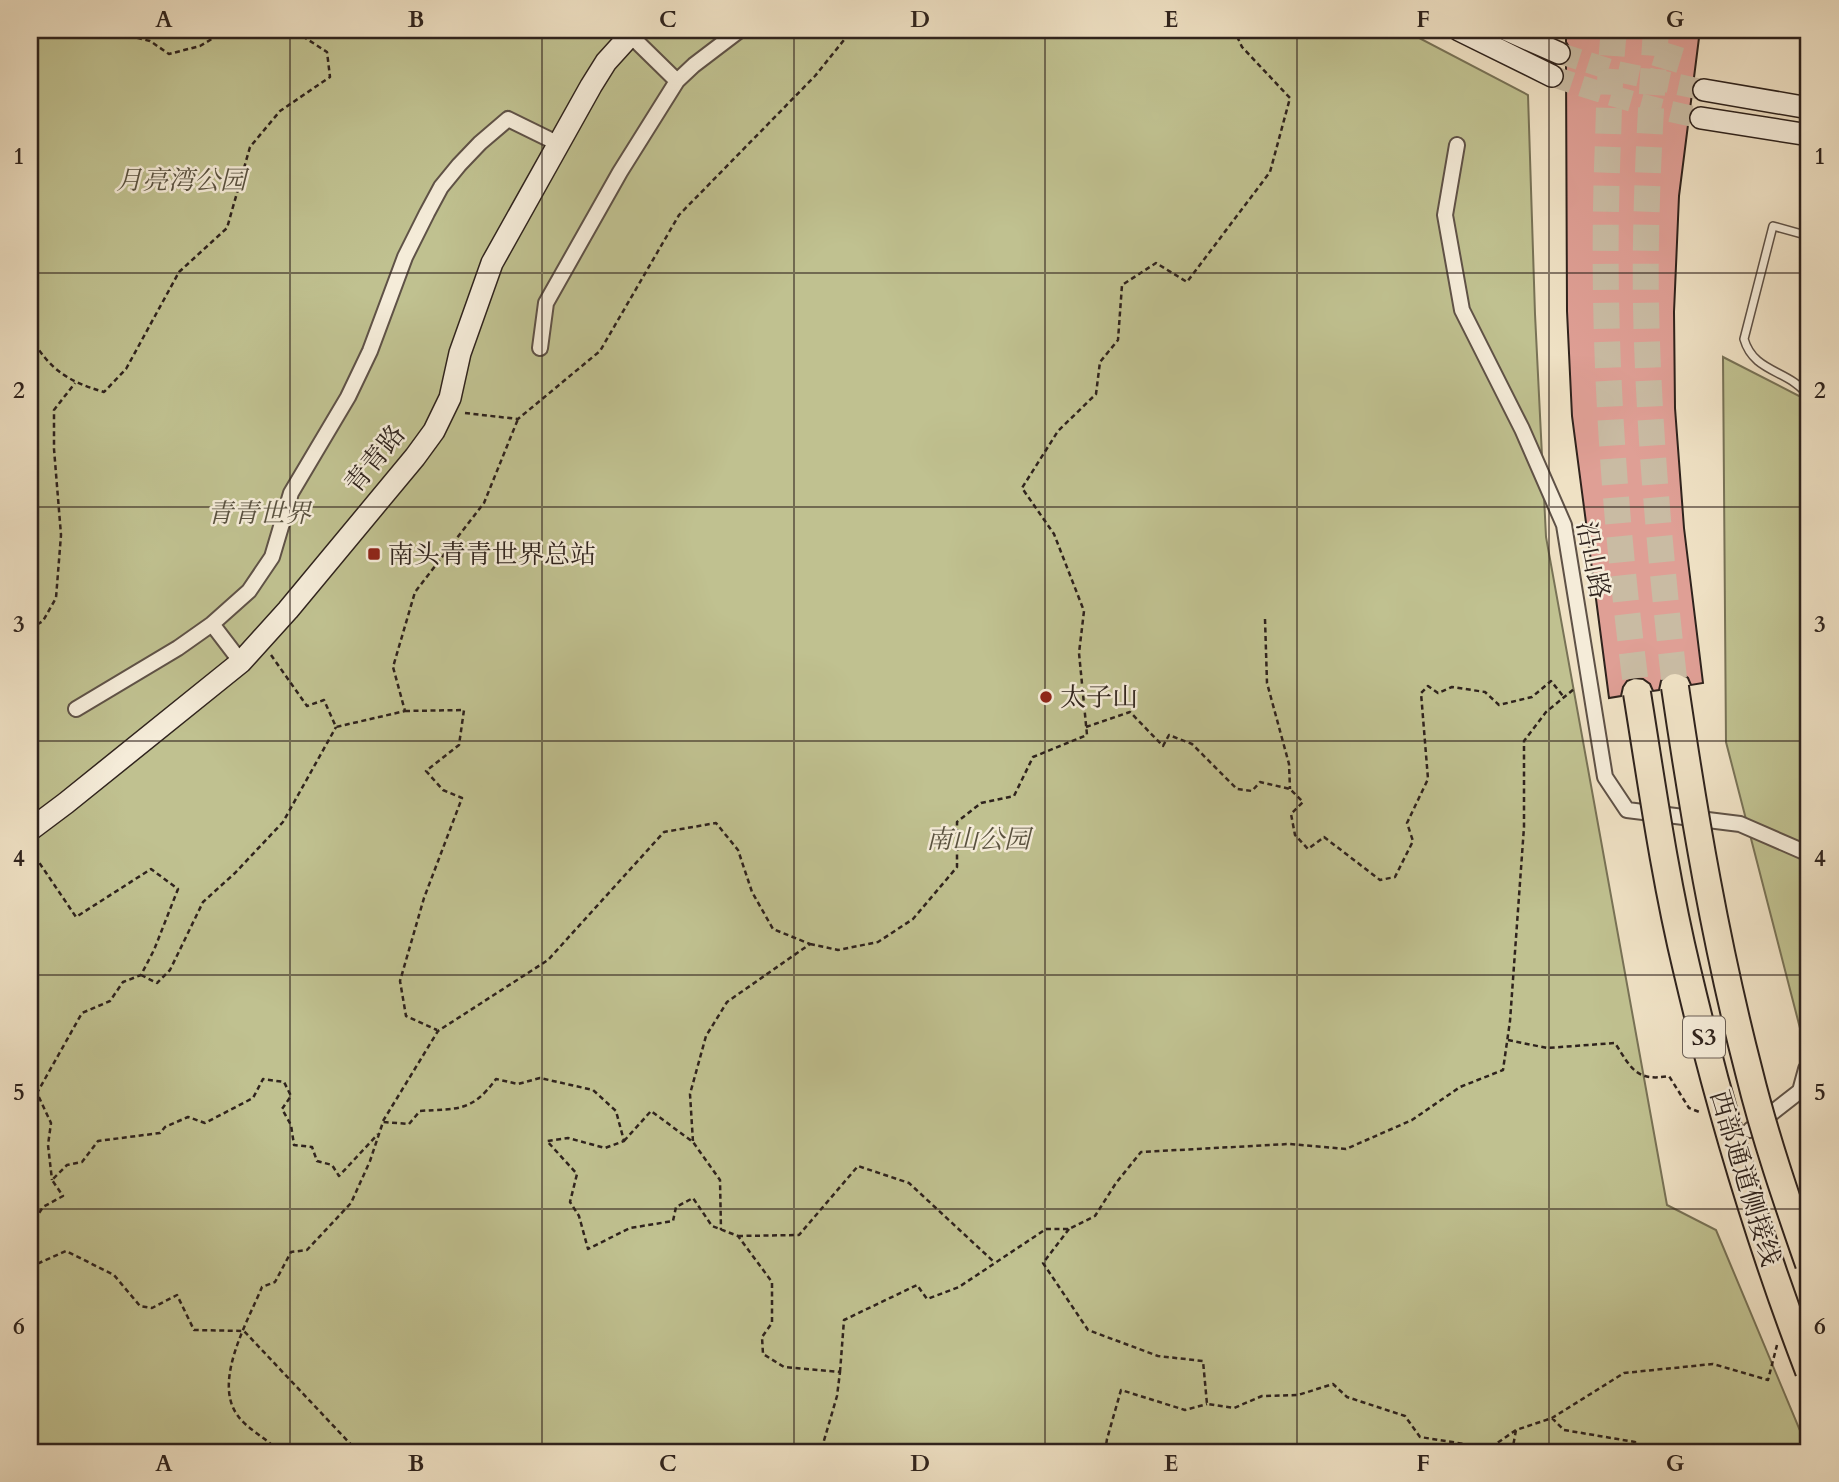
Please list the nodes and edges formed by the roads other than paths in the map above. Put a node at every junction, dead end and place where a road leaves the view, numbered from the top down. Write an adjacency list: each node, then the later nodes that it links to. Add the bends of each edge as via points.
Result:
1 (740, 30): 7 (street)
2 (1459, 30): 6 (street)
3 (1507, 30): 5 (street)
4 (632, 32): 7 (street); 12 (street, 青青路, via 606,62)
5 (1559, 53)
6 (1552, 76)
7 (677, 81): 15 (street, via 546,303)
8 (1704, 90): 9 (street)
9 (1809, 108)
10 (1701, 118): 11 (street)
11 (1809, 135)
12 (559, 145): 17 (street, via 508,119 442,187 405,257 348,397 291,493 272,557 249,591); 18 (street, 青青路, via 492,264 460,353 450,398 434,431)
13 (1457, 145): 23 (street, 沿山路, via 1445,215 1462,310 1564,525 1605,777 1627,810 1741,824)
14 (1809, 236): 16 (lane, via 1773,226 1744,339 1756,362 1794,381)
15 (540, 348)
16 (1809, 397)
17 (212, 624): 18 (street); 21 (street)
18 (240, 662): 22 (street, 青青路)
19 (1675, 687): 26 (highway, 西部通道侧接线 / S3, bridge, via 1725,972 1749,1073)
20 (1637, 693): 27 (highway, 西部通道侧接线 / S3, bridge, via 1686,969 1752,1210)
21 (76, 709)
22 (30, 830)
23 (1809, 854)
24 (1809, 1065): 25 (street, via 1800,1091)
25 (1750, 1130)
26 (1809, 1264)
27 (1809, 1371)

